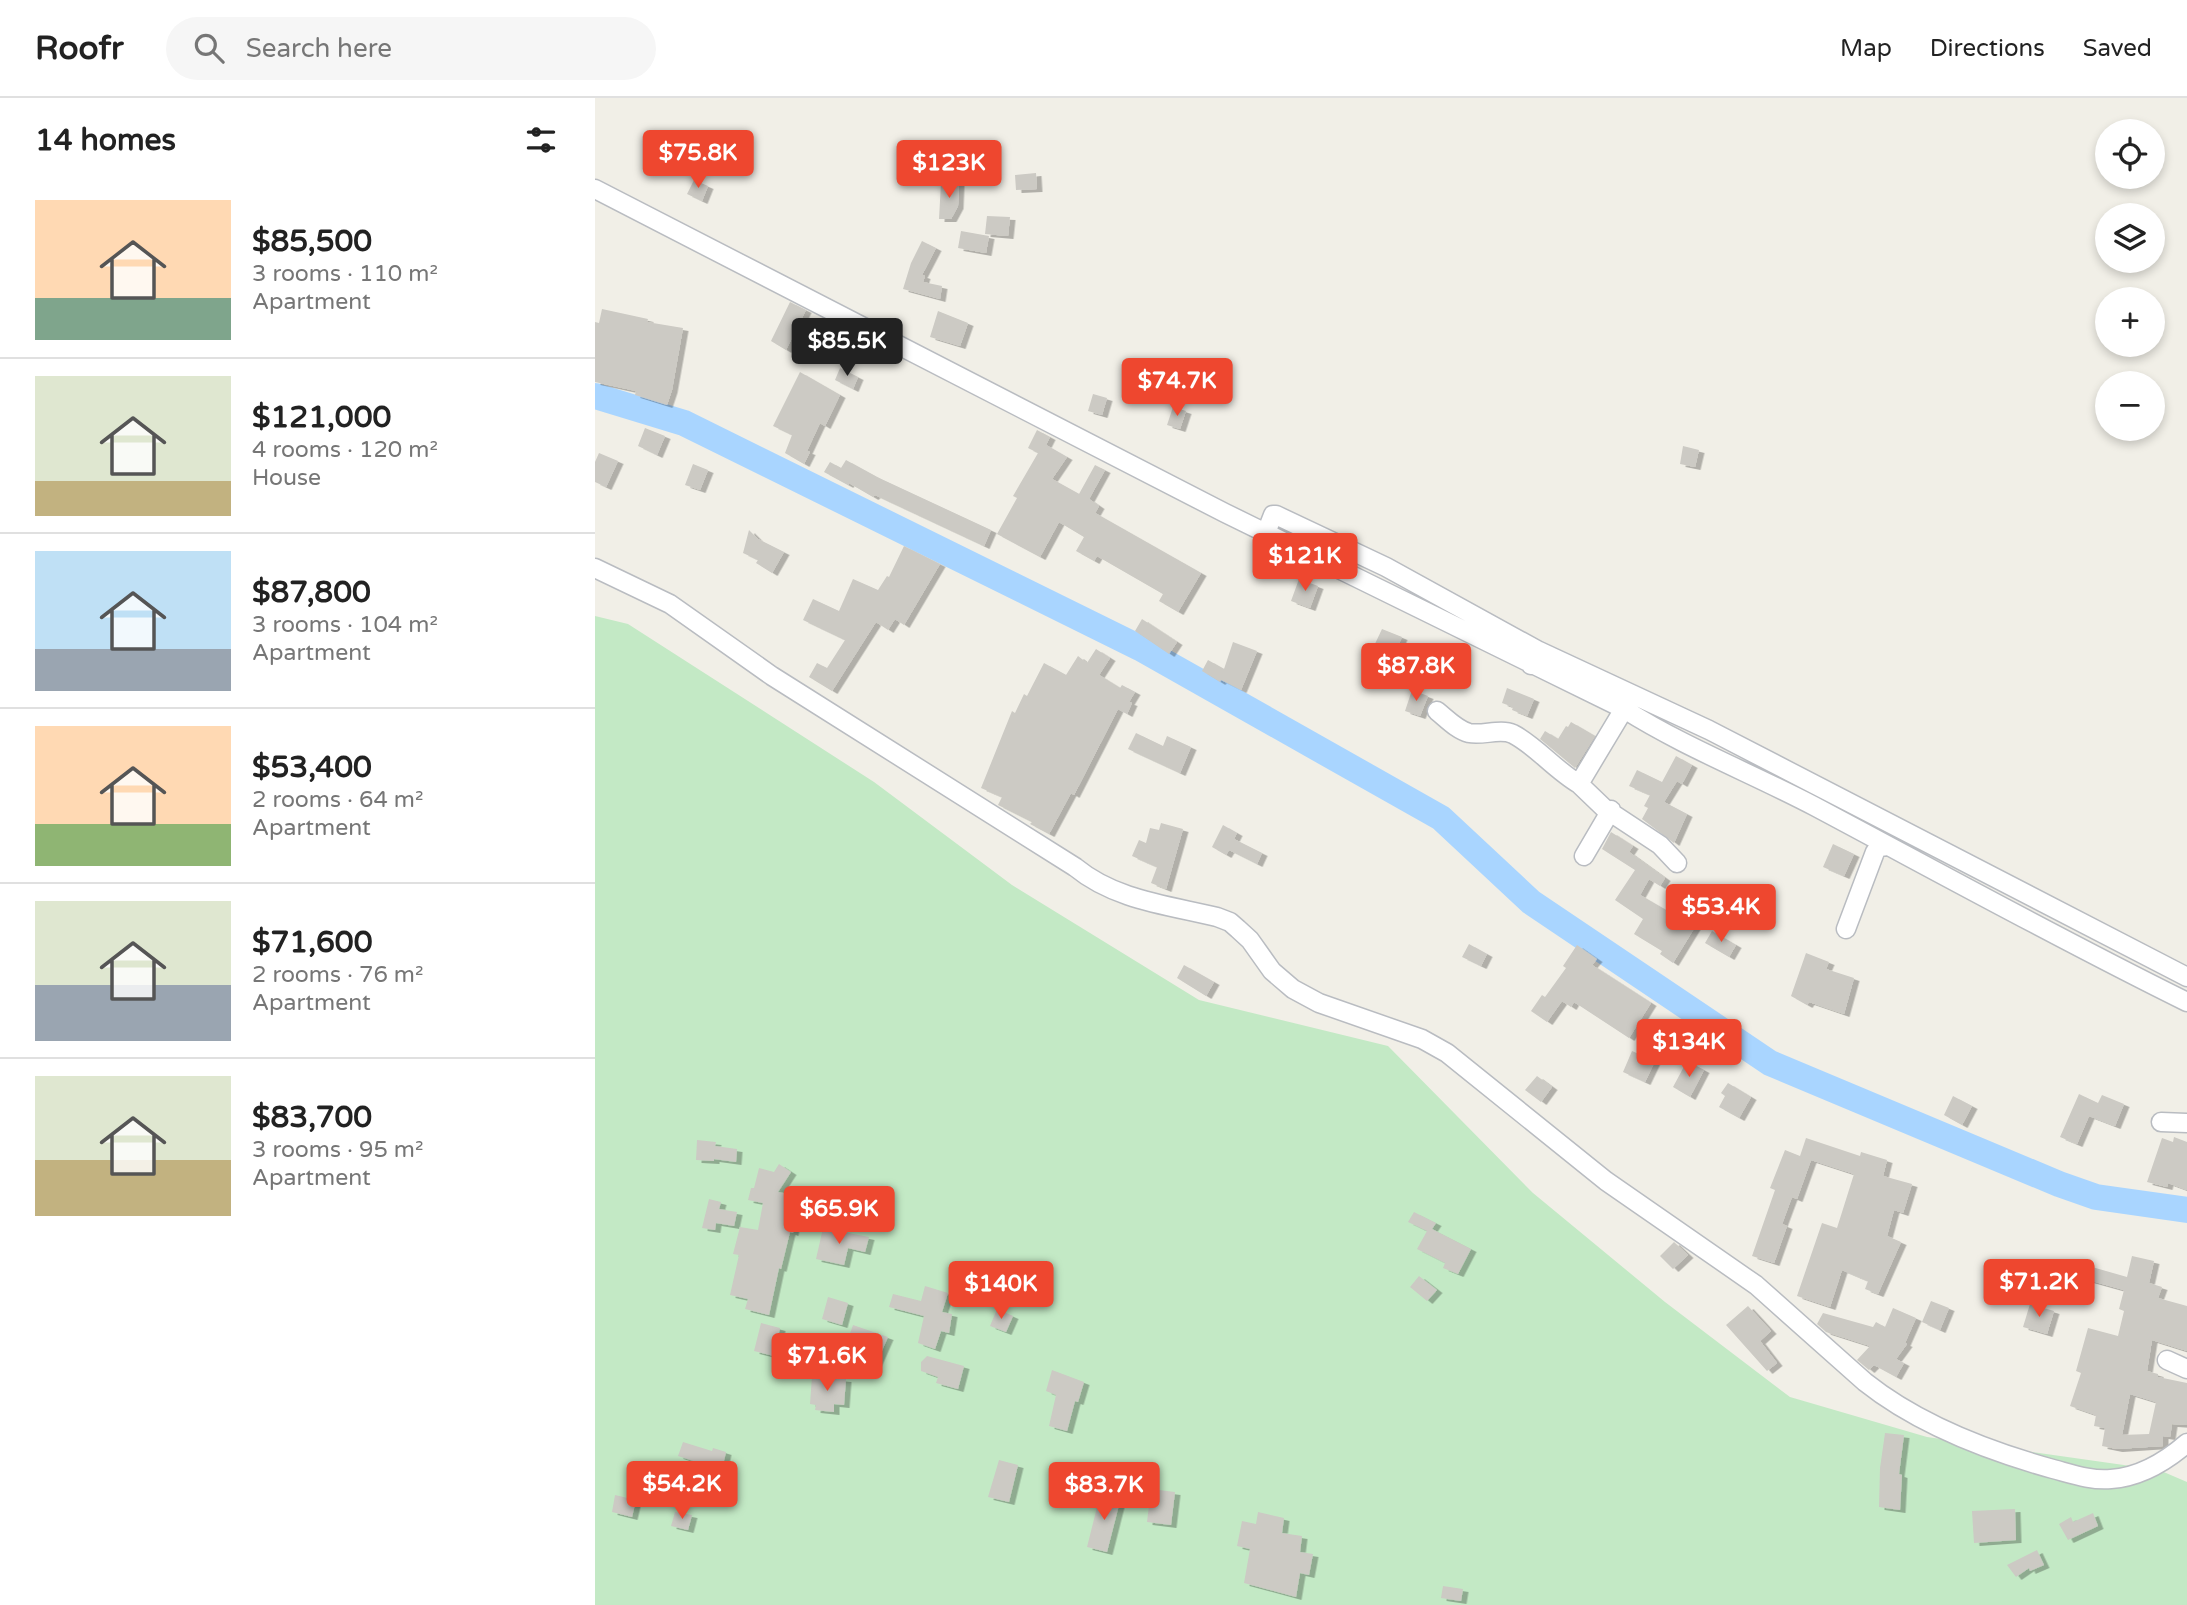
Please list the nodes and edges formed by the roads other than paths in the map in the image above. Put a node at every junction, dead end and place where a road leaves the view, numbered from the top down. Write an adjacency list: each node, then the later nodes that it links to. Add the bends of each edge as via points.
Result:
1 (595, 189): 3 (street)
2 (595, 568): 19 (street, via 670,604 772,676 1098,885 1230,922 1293,989 1319,1003 1433,1043 1606,1181 1756,1284 1879,1394 1916,1416 2001,1453 2099,1479 2147,1470)
3 (1534, 658): 4 (street); 6 (street)
4 (1624, 709): 6 (street); 7 (street)
5 (1437, 711): 7 (street, via 1471,733 1515,734)
6 (1652, 715): 9 (street); 13 (street, via 1709,730)
7 (1579, 784): 8 (street)
8 (1611, 810): 10 (street); 11 (street)
9 (1888, 846): 12 (street, via 1875,852); 14 (street)
10 (1584, 856)
11 (1677, 863)
12 (1846, 929)
13 (2187, 977)
14 (2187, 1002)
15 (2161, 1122): 16 (street)
16 (2187, 1123)
17 (2167, 1360): 18 (street)
18 (2187, 1369)
19 (2187, 1443)

